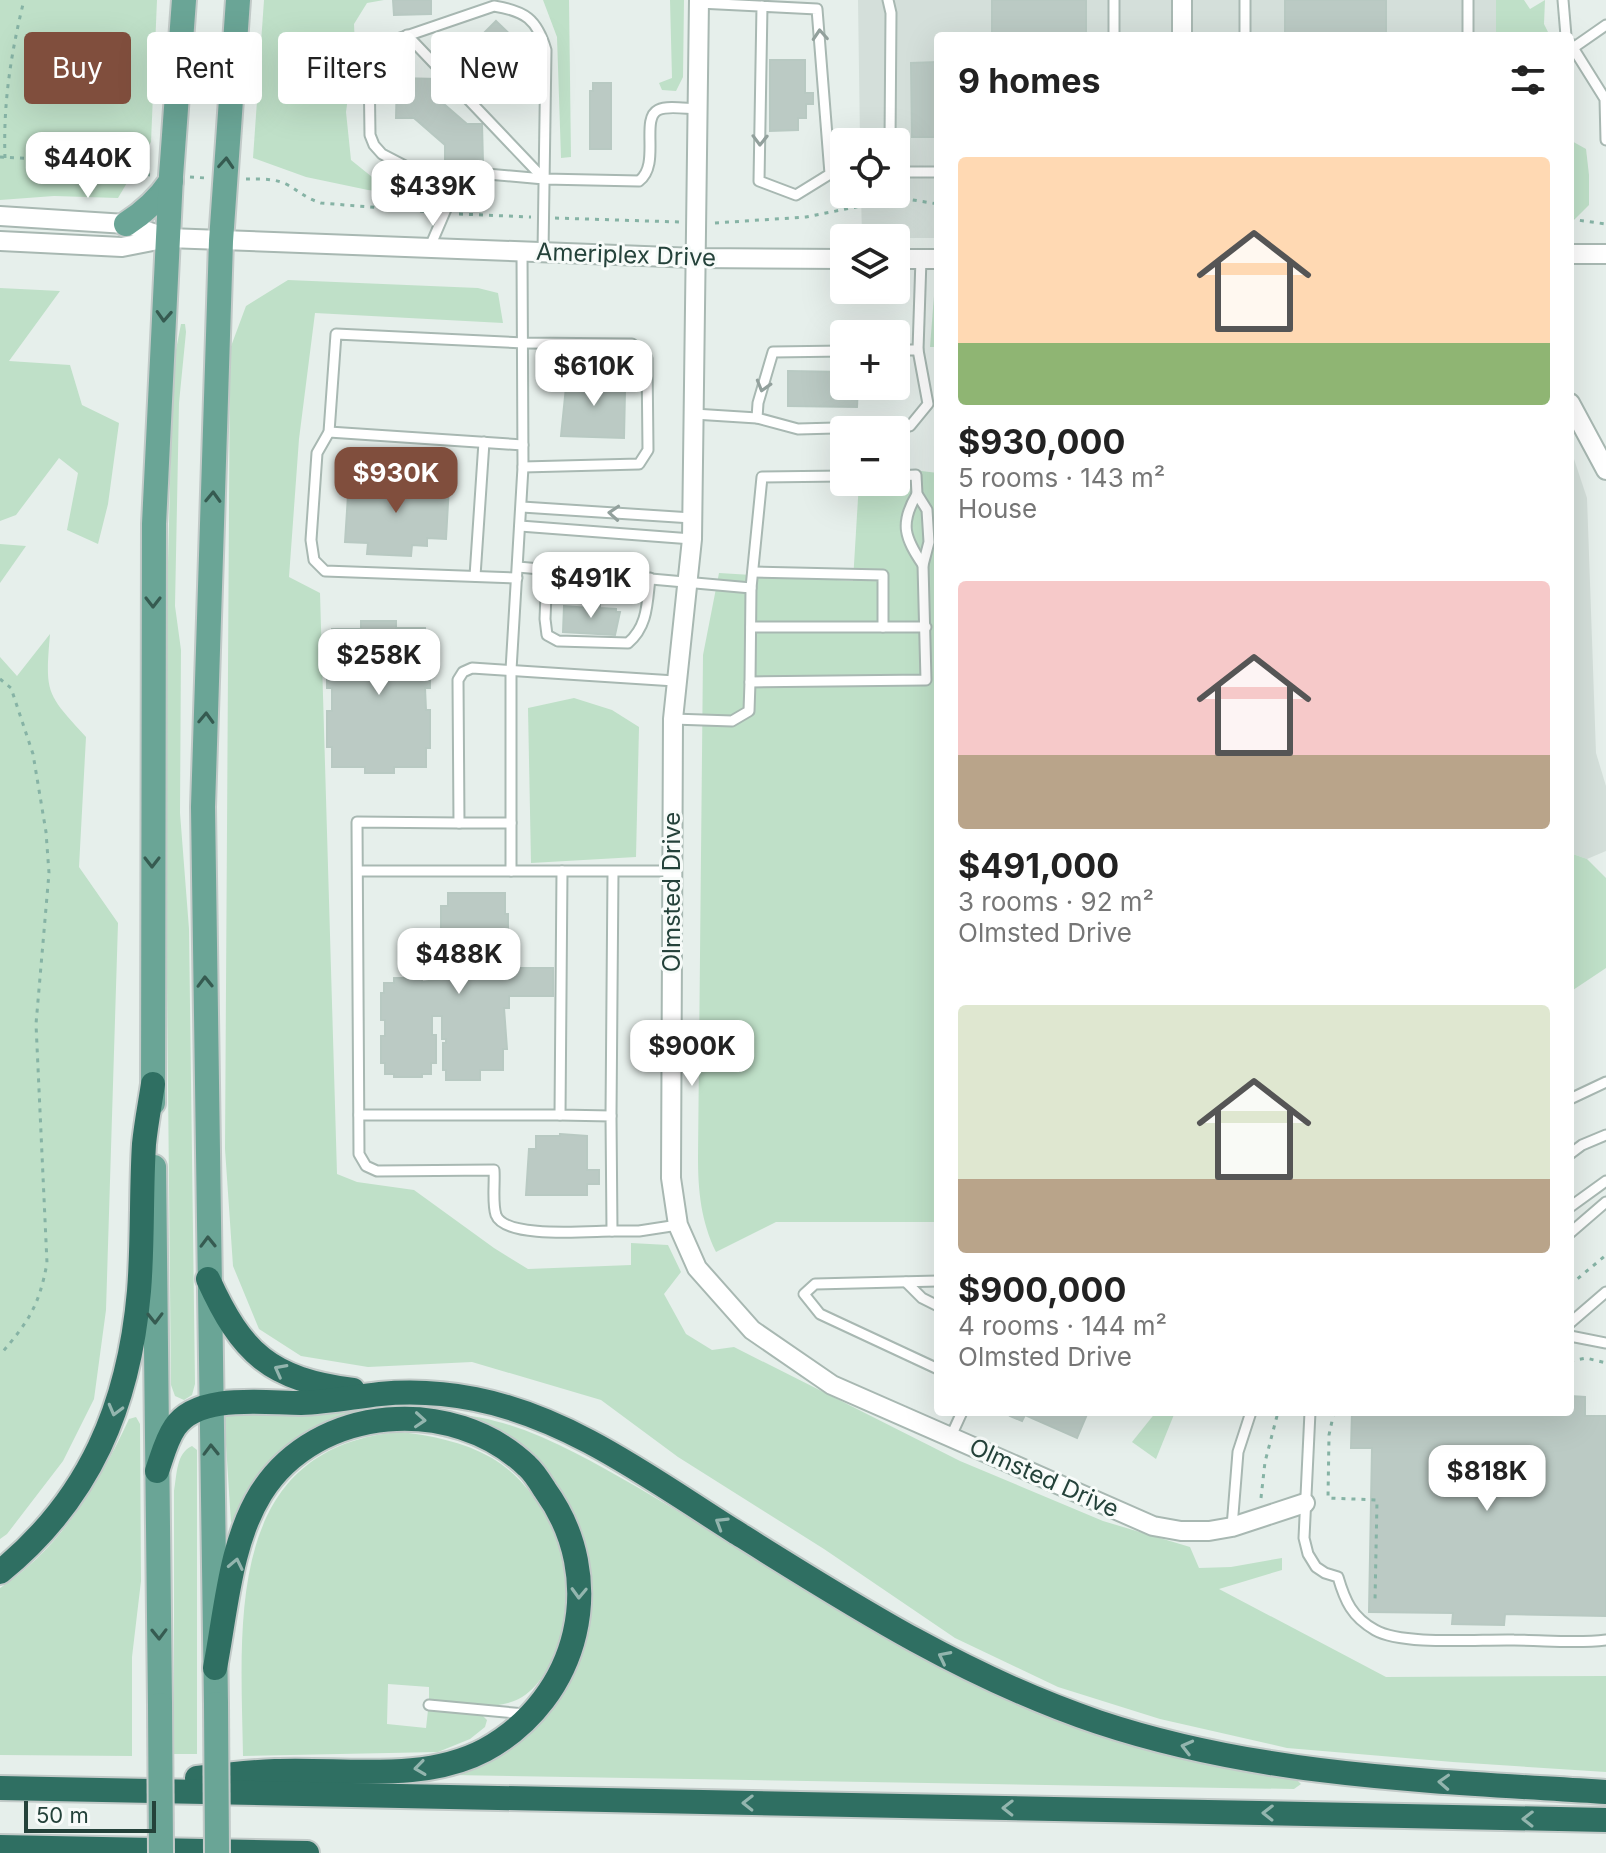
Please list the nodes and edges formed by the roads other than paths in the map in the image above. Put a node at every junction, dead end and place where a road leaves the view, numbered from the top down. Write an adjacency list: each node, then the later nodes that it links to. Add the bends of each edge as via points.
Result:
1 (184, 0): 29 (main road)
2 (238, 0): 35 (main road, one-way to 2, via 236,179)
3 (888, 0): 24 (lane)
4 (1114, 0): 13 (lane)
5 (1182, 0): 14 (street)
6 (1245, 0): 15 (lane)
7 (1468, 0): 16 (lane)
8 (1563, 0): 17 (lane)
9 (699, 2): 10 (lane); 23 (street, Olmsted Drive)
10 (762, 6): 10 (lane, one-way to 10, via 759,181 796,195 830,174 817,9)
11 (1606, 25): 19 (lane)
12 (415, 32): 30 (lane, via 494,6 513,9 541,31 546,50)
13 (1114, 32)
14 (1182, 32)
15 (1245, 32)
16 (1468, 32)
17 (1566, 32)
18 (415, 43): 30 (lane)
19 (1574, 45)
20 (1574, 49): 21 (lane)
21 (1605, 97): 25 (lane)
22 (370, 104): 26 (lane, via 370,135 392,161)
23 (697, 109): 30 (lane, via 654,113 650,168 639,181); 41 (street, Olmsted Drive)
24 (890, 128)
25 (1606, 140)
26 (462, 172): 30 (lane); 36 (lane)
27 (910, 172): 28 (lane)
28 (934, 172)
29 (171, 178): 32 (main road, via 159,198); 33 (main road)
30 (544, 179): 38 (lane)
31 (0, 216): 32 (street, Ameriplex Drive)
32 (126, 224): 33 (street, Ameriplex Drive)
33 (168, 238): 34 (street, Ameriplex Drive, via 122,247); 35 (street, Ameriplex Drive); 86 (main road, one-way to 86, via 154,524)
34 (0, 241)
35 (221, 241): 36 (street, Ameriplex Drive); 99 (main road, one-way to 35, via 203,807)
36 (429, 249): 37 (street, Ameriplex Drive)
37 (522, 252): 38 (street, Ameriplex Drive); 44 (lane)
38 (543, 252): 41 (street, Ameriplex Drive)
39 (1574, 254): 40 (street)
40 (1606, 254)
41 (696, 258): 42 (street, Ameriplex Drive); 49 (street, Olmsted Drive)
42 (830, 259)
43 (929, 259): 46 (lane)
44 (524, 343): 51 (lane, via 336,334); 53 (lane); 54 (lane, via 632,344 647,358 648,450 639,464)
45 (910, 350): 46 (lane)
46 (918, 350): 50 (lane, via 928,404 910,426 798,429)
47 (830, 351): 50 (lane, one-way to 50, via 773,352)
48 (1574, 410): 55 (street)
49 (694, 414): 50 (lane); 60 (street, Olmsted Drive)
50 (757, 418)
51 (329, 432): 52 (lane); 67 (lane, via 317,453 311,540 314,560 325,571)
52 (484, 442): 53 (lane); 67 (lane)
53 (523, 445): 54 (lane)
54 (523, 467): 59 (lane)
55 (1606, 470)
56 (910, 475): 58 (lane, via 916,475)
57 (830, 476): 66 (lane, via 762,477)
58 (917, 494): 63 (lane, via 927,510 929,542); 63 (lane, via 907,511 907,541)
59 (522, 507): 60 (lane, one-way to 59); 61 (lane)
60 (692, 518): 62 (street, Olmsted Drive)
61 (520, 526): 62 (lane); 65 (lane)
62 (692, 539): 69 (street, Olmsted Drive)
63 (923, 565): 73 (lane)
64 (547, 570): 65 (lane); 68 (lane); 68 (lane, via 547,635 558,641 628,643 645,621)
65 (517, 572): 67 (lane); 74 (lane)
66 (753, 572): 70 (lane); 72 (lane, via 883,575)
67 (475, 576)
68 (650, 578): 69 (lane)
69 (686, 581): 70 (lane); 75 (street, Olmsted Drive)
70 (751, 588): 71 (lane)
71 (751, 627): 72 (lane); 76 (lane)
72 (883, 627): 73 (lane)
73 (926, 627): 76 (lane, via 926,680)
74 (511, 670): 75 (lane); 78 (lane, via 472,668 458,680); 79 (lane)
75 (675, 681): 77 (street, Olmsted Drive)
76 (750, 682): 77 (lane, via 749,711 732,721)
77 (673, 719): 83 (street, Olmsted Drive)
78 (459, 823): 79 (lane); 80 (lane, via 357,822)
79 (511, 823): 81 (lane)
80 (358, 871): 81 (lane); 88 (lane)
81 (511, 871): 82 (lane)
82 (562, 871): 84 (lane); 89 (lane)
83 (672, 871): 84 (lane); 96 (street, Olmsted Drive, via 671,1178)
84 (613, 872): 90 (lane)
85 (1606, 1082): 87 (lane)
86 (153, 1084): 114 (main road, one-way to 114); 117 (highway, one-way to 117, via 144,1142 139,1292 112,1423 56,1518)
87 (1574, 1097)
88 (359, 1115): 89 (lane); 98 (lane, via 359,1154 366,1166 377,1171 494,1170 496,1214 502,1225 517,1231)
89 (560, 1115): 90 (lane)
90 (611, 1116): 98 (lane)
91 (1606, 1135): 92 (lane)
92 (1574, 1151)
93 (1606, 1181): 95 (lane)
94 (1606, 1202): 97 (lane)
95 (1574, 1204)
96 (678, 1225): 98 (lane); 113 (street, Olmsted Drive, via 697,1268 752,1330 832,1385)
97 (1574, 1230)
98 (612, 1231)
99 (208, 1279): 108 (highway, one-way to 99, via 309,1382 267,1363 239,1336); 109 (main road)
100 (934, 1281): 101 (lane)
101 (906, 1282): 103 (lane); 107 (lane, via 815,1284 804,1294 820,1314)
102 (1606, 1292): 104 (lane)
103 (934, 1304)
104 (1574, 1320)
105 (1574, 1337): 106 (lane)
106 (1606, 1343)
107 (934, 1367)
108 (383, 1394): 109 (highway, via 330,1402); 124 (highway, one-way to 108, via 1307,1770 1204,1752 1099,1722 970,1670 903,1635 613,1455 553,1424 472,1399)
109 (210, 1404): 114 (highway, via 186,1415 173,1429); 119 (main road, one-way to 109)
110 (960, 1416): 113 (lane)
111 (1250, 1416): 116 (lane, via 1238,1452)
112 (1310, 1416): 115 (lane)
113 (951, 1436): 116 (street, Olmsted Drive, via 1153,1526 1181,1531)
114 (157, 1471): 127 (main road, one-way to 127, bridge)
115 (1305, 1503): 116 (street, Olmsted Drive); 118 (lane, via 1308,1554 1316,1567 1338,1577 1346,1605 1377,1632 1409,1639)
116 (1232, 1527)
117 (0, 1572)
118 (1606, 1640)
119 (215, 1668): 121 (highway, one-way to 121, via 244,1526 262,1492 285,1465 316,1441 351,1425 389,1418 431,1421 467,1429 528,1466 557,1506 572,1541 580,1580 578,1622 566,1663); 128 (main road, bridge)
120 (429, 1705): 121 (lane)
121 (529, 1715): 123 (highway, one-way to 123, via 483,1750 412,1770 275,1771)
122 (0, 1788): 123 (highway)
123 (62, 1789): 125 (highway, one-way to 123)
124 (1606, 1792)
125 (1606, 1820)
126 (0, 1847): 129 (highway)
127 (161, 1853)
128 (217, 1853)
129 (307, 1853)

